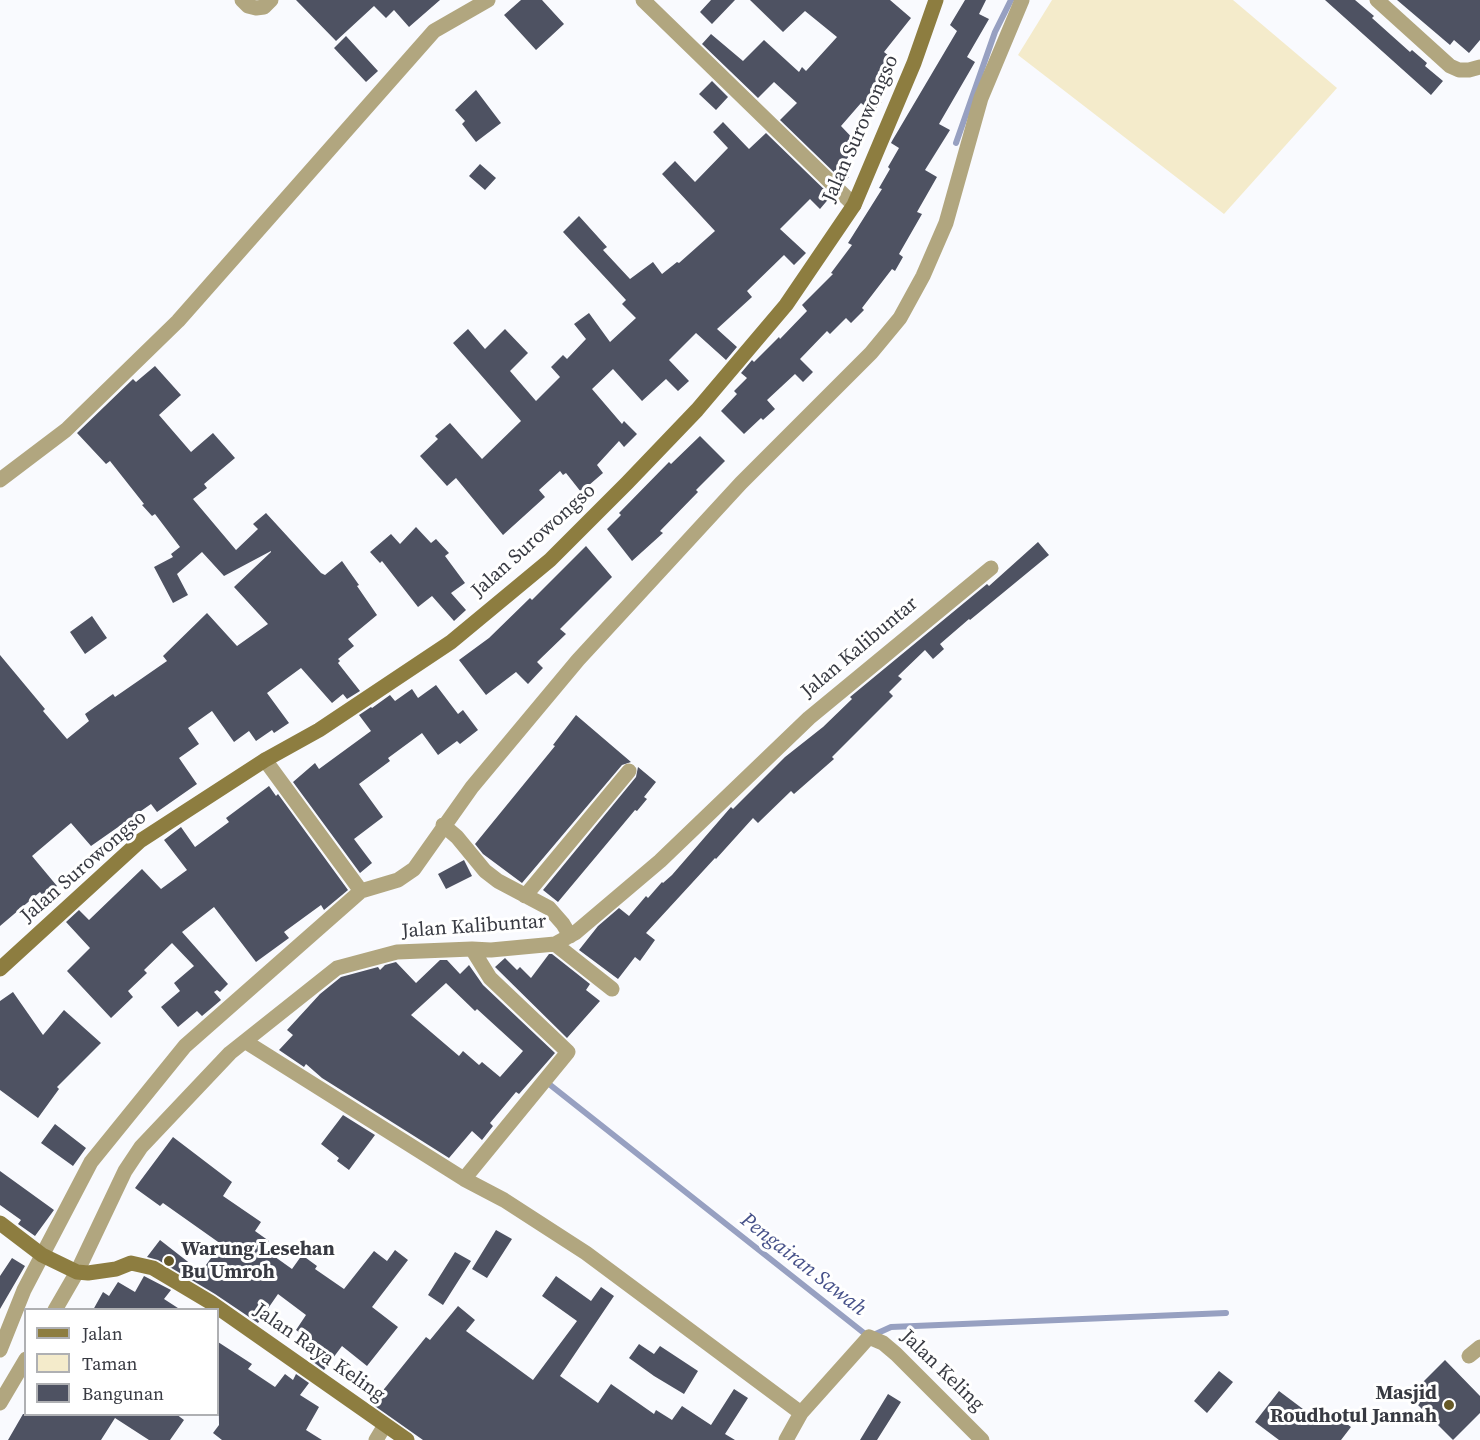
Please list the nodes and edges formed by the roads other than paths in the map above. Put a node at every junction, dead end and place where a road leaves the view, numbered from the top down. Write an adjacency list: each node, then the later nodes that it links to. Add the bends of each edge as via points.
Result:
1 (242, 0): 2 (street, via 248,6 264,8)
2 (271, 0)
3 (488, 0): 10 (street, via 434,32 178,321 66,430)
4 (643, 0): 9 (street)
5 (936, 0): 9 (street, Jalan Surowongso)
6 (1022, 0): 14 (street, via 981,98 946,223 900,318 578,660 472,787)
7 (1377, 0): 8 (street, via 1450,66 1460,70)
8 (1480, 67)
9 (854, 205): 12 (street, Jalan Surowongso, via 786,305 704,401 550,560 451,642 319,730)
10 (0, 480)
11 (991, 568): 17 (street, Jalan Kalibuntar, via 809,718 660,861)
12 (265, 760): 15 (street); 20 (street, Jalan Surowongso, via 140,841)
13 (629, 771): 16 (street)
14 (450, 831): 15 (street, via 408,874); 16 (street, via 485,871)
15 (361, 891): 25 (street, via 185,1046 92,1162)
16 (525, 896): 17 (street, via 549,908)
17 (566, 930): 18 (street, Jalan Kalibuntar)
18 (555, 944): 19 (street, Jalan Kalibuntar); 21 (street)
19 (472, 949): 22 (street, Jalan Kalibuntar, via 397,952 340,967); 23 (street, via 490,978 568,1052)
20 (0, 969)
21 (612, 989)
22 (246, 1042): 23 (street); 26 (street, Jalan Kalibuntar, via 230,1053 141,1147)
23 (464, 1179): 33 (street, via 586,1253)
24 (0, 1223): 25 (street)
25 (43, 1256): 26 (street); 30 (street, via 24,1290)
26 (75, 1272): 27 (street, Jalan Kalibuntar); 28 (street, Jalan Raya Keling, via 116,1269 131,1263 153,1268)
27 (56, 1308)
28 (219, 1308)
29 (219, 1308): 34 (street, Jalan Raya Keling)
30 (0, 1350)
31 (24, 1362): 32 (street)
32 (0, 1403)
33 (801, 1413): 37 (street); 38 (street, Jalan Keling, via 869,1337 896,1354)
34 (385, 1425): 35 (street); 36 (street, Jalan Raya Keling)
35 (376, 1440)
36 (407, 1440)
37 (786, 1440)
38 (982, 1440)

